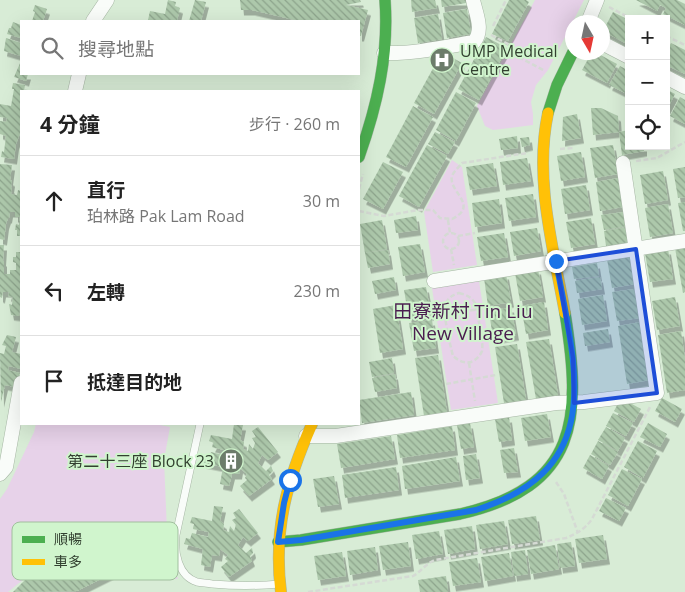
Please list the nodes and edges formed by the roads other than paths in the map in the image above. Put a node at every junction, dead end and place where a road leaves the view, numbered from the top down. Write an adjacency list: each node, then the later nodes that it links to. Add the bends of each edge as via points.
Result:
1 (106, 0): 6 (street)
2 (384, 0): 8 (street, via 387,35)
3 (473, 0): 8 (street, via 484,32 474,42 398,54)
4 (601, 3): 5 (street)
5 (593, 15)
6 (94, 20)
7 (610, 47): 9 (street)
8 (384, 53): 15 (street, via 374,113)
9 (625, 55)
10 (570, 60): 19 (street, via 554,91 545,125 545,204)
11 (78, 75): 14 (street)
12 (670, 79): 13 (street)
13 (685, 87)
14 (75, 90)
15 (360, 154)
16 (623, 163): 18 (street)
17 (685, 241): 18 (street)
18 (636, 249): 19 (street); 22 (street, via 657,393)
19 (556, 261): 20 (street); 22 (street, via 573,358)
20 (434, 281)
21 (20, 389): 25 (street, via 6,467)
22 (574, 403): 24 (street, via 336,436); 27 (street, via 567,435 553,462 531,485 503,501 456,515)
23 (200, 425): 26 (lane)
24 (309, 430): 27 (street, via 284,503)
25 (0, 474)
26 (178, 525)
27 (278, 542): 29 (street)
28 (178, 559): 30 (lane, via 183,571 196,582)
29 (280, 588): 30 (lane)
30 (232, 589)

